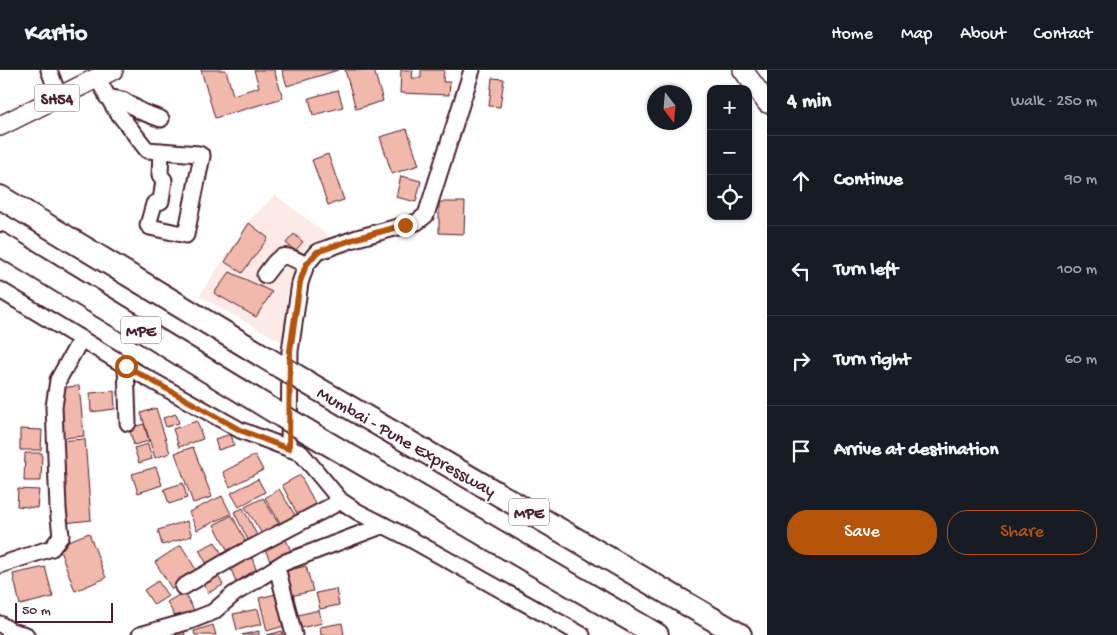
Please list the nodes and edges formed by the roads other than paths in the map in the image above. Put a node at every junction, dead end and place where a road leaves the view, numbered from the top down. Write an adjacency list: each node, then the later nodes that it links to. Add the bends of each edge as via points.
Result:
1 (49, 70): 8 (street)
2 (472, 70): 15 (street, via 426,215 417,222 317,252)
3 (743, 70): 9 (main road)
4 (758, 70): 6 (main road)
5 (105, 74): 7 (street); 8 (main road, SH54)
6 (767, 83)
7 (107, 96): 10 (street, via 123,100); 12 (street, via 148,150)
8 (59, 97): 11 (main road, SH54)
9 (767, 103)
10 (161, 119)
11 (0, 126)
12 (161, 151): 12 (street, via 202,156 186,235 148,225 154,204 161,201 164,180 160,175)
13 (0, 197): 33 (highway, Mumbai - Pune Expressway / MPE, bridge, via 318,389)
14 (0, 244): 32 (highway, MPE, bridge, via 322,440)
15 (306, 265): 16 (street, via 290,256 283,256); 21 (street, via 300,282 290,351)
16 (264, 275)
17 (0, 290): 18 (street)
18 (81, 339): 19 (street); 24 (street, via 58,380 54,407 61,536 52,548)
19 (126, 366): 20 (street); 21 (street, via 240,430)
20 (128, 423)
21 (289, 449): 22 (street, via 301,453)
22 (342, 501): 23 (street); 26 (street)
23 (384, 525): 25 (street); 28 (street)
24 (0, 565)
25 (277, 567): 30 (street, via 234,594 213,612); 31 (street)
26 (183, 587)
27 (0, 624): 29 (street)
28 (575, 633)
29 (26, 635)
30 (140, 635)
31 (294, 635)
32 (657, 635)
33 (740, 635)

